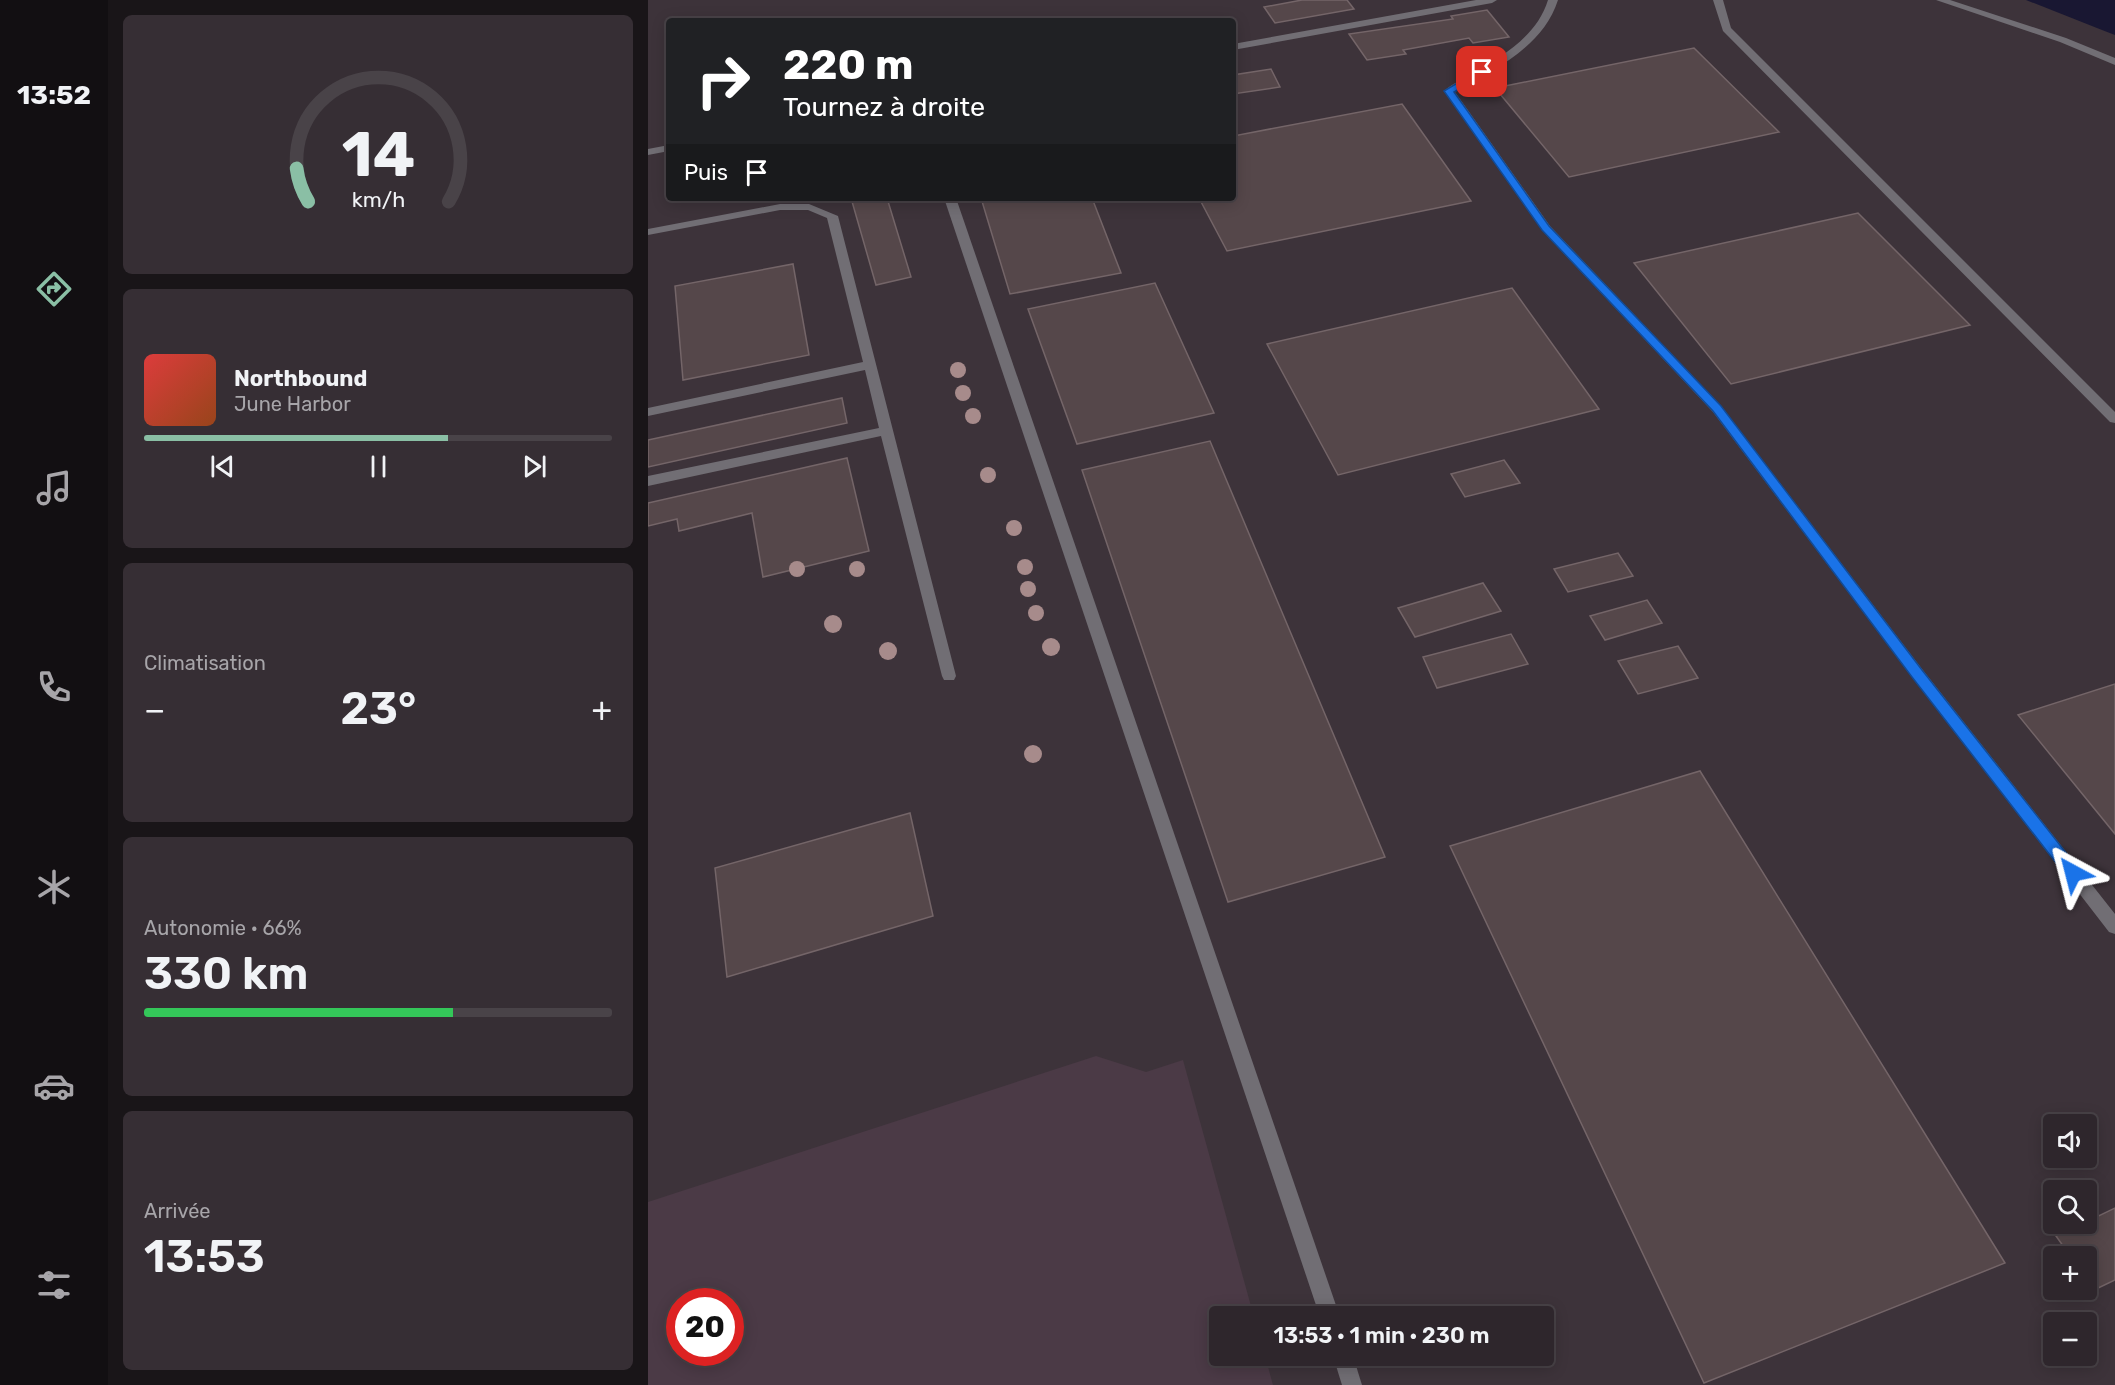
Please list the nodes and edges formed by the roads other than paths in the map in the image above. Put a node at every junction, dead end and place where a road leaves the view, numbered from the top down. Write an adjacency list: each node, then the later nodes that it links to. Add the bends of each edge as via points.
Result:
1 (1492, 0): 5 (lane)
2 (1553, 0): 17 (lane, via 1544,22 1516,49 1449,91 1546,228 1717,409)
3 (1718, 0): 13 (lane, via 1726,29)
4 (1941, 0): 6 (lane, via 2063,40)
5 (1236, 46)
6 (2115, 62)
7 (666, 149): 8 (lane)
8 (648, 152)
9 (951, 201): 18 (lane)
10 (648, 232): 11 (lane, via 780,207 809,207 832,216)
11 (869, 365): 12 (lane); 14 (lane)
12 (648, 412)
13 (2115, 419)
14 (888, 430): 15 (lane); 16 (lane)
15 (648, 482)
16 (949, 676)
17 (2115, 927)
18 (1326, 1306)
19 (1346, 1366): 20 (lane)
20 (1352, 1385)

